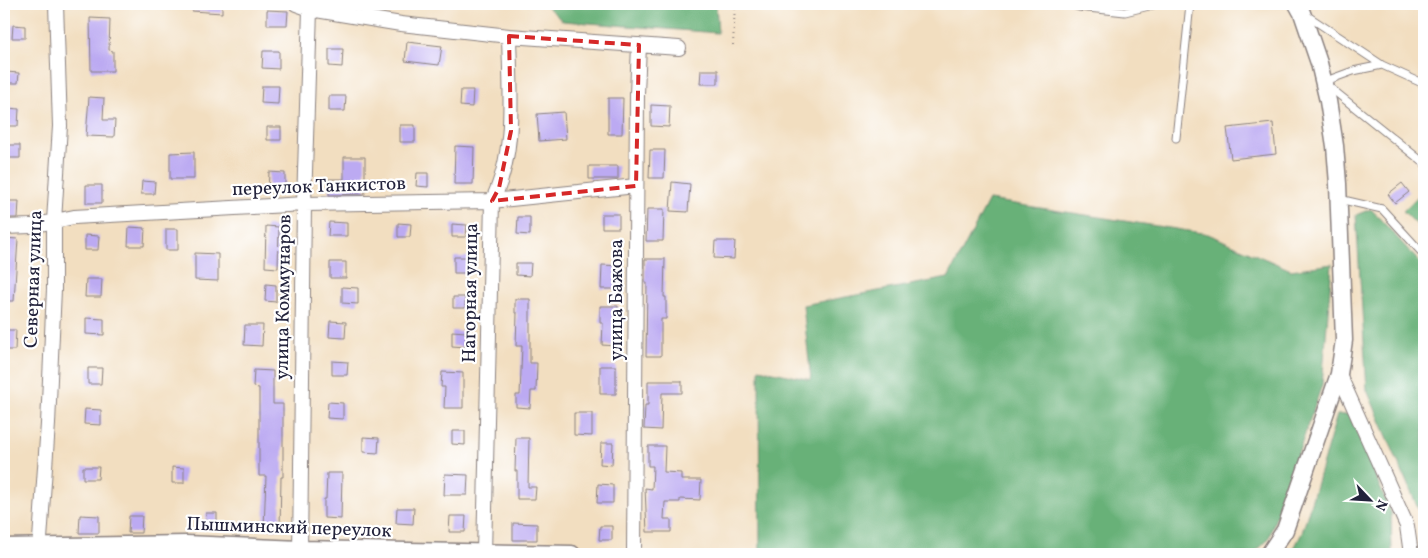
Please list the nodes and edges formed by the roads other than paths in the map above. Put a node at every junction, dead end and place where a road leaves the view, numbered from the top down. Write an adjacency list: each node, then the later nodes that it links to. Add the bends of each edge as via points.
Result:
1 (56, 4): 20 (street, Северная улица, via 60,126)
2 (296, 4): 7 (street)
3 (1069, 4): 4 (lane, via 1125,12)
4 (1157, 4)
5 (1190, 4): 14 (lane)
6 (1300, 8): 11 (lane); 12 (street)
7 (310, 9): 8 (street, via 401,24); 19 (street, улица Коммунаров)
8 (509, 36): 9 (street); 18 (street, Нагорная улица, via 511,131 499,188)
9 (639, 45): 10 (street); 16 (street, улица Бажова)
10 (678, 48)
11 (1382, 66): 12 (lane, via 1353,71); 13 (lane)
12 (1324, 82): 15 (lane); 17 (street, via 1335,146)
13 (1424, 84)
14 (1176, 138)
15 (1424, 163)
16 (636, 186): 18 (street, переулок Танкистов); 29 (street, улица Бажова)
17 (1339, 199): 22 (lane, via 1382,209); 23 (street, via 1344,340)
18 (492, 201): 19 (street, переулок Танкистов); 27 (street, Нагорная улица)
19 (304, 204): 20 (street, переулок Танкистов, via 74,216); 26 (street, улица Коммунаров)
20 (54, 221): 21 (street, переулок Танкистов); 25 (street, Северная улица, via 48,424)
21 (4, 227)
22 (1424, 255)
23 (1339, 374): 30 (street, via 1285,530); 31 (street, via 1407,526)
24 (4, 547): 25 (street, Пышминский переулок)
25 (39, 551): 26 (street, Пышминский переулок, via 186,544)
26 (300, 552): 27 (street, Пышминский переулок)
27 (484, 554): 28 (street, Пышминский переулок)
28 (572, 554)
29 (634, 554)
30 (1269, 554)
31 (1411, 554)

